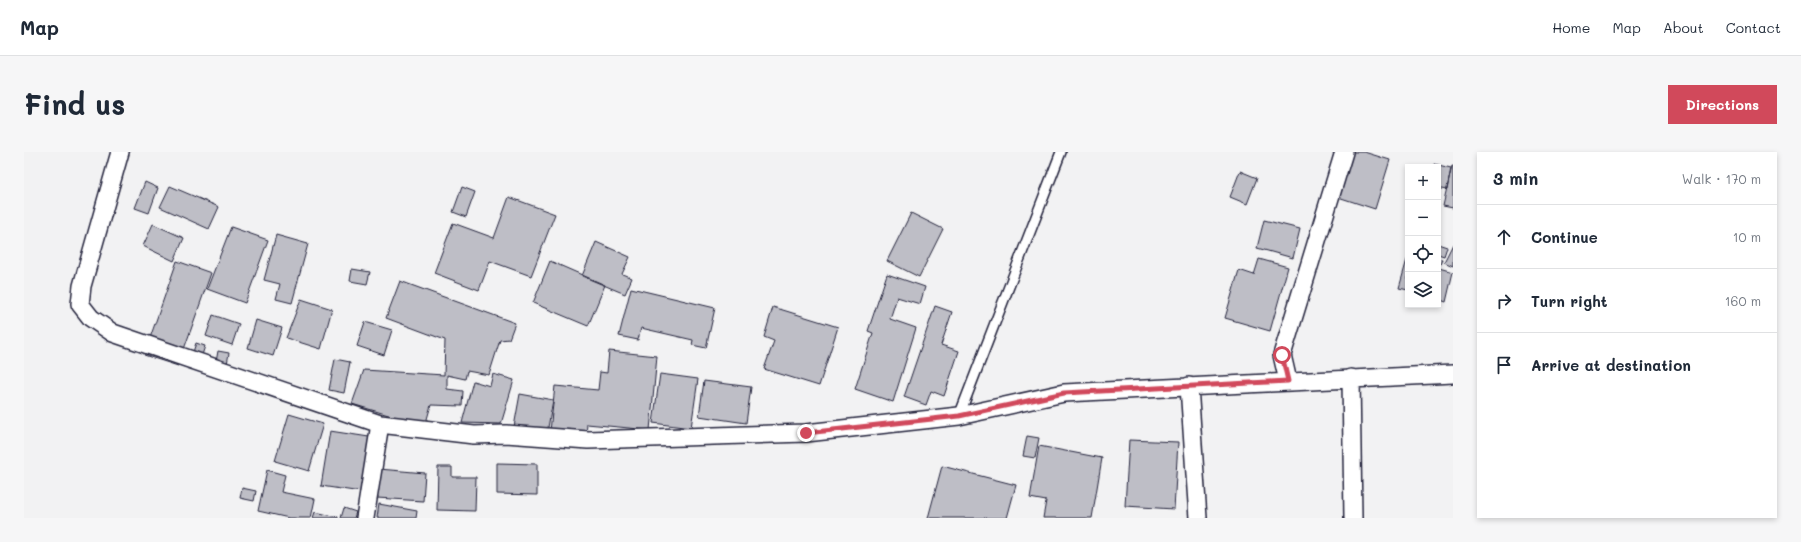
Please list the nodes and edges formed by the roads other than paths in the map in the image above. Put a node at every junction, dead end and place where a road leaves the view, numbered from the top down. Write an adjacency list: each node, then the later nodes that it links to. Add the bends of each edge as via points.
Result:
1 (120, 152): 9 (street, via 82,286 80,304 91,318 113,333)
2 (1061, 152): 8 (lane)
3 (1344, 152): 6 (street, via 1282,355)
4 (1453, 374): 5 (street)
5 (1351, 378): 6 (street); 12 (street)
6 (1288, 381): 7 (street)
7 (1189, 386): 8 (street, via 1064,393); 11 (street)
8 (959, 416): 9 (street, via 806,433 588,440 506,434 474,435)
9 (380, 424): 10 (street)
10 (365, 518)
11 (1198, 518)
12 (1353, 518)

